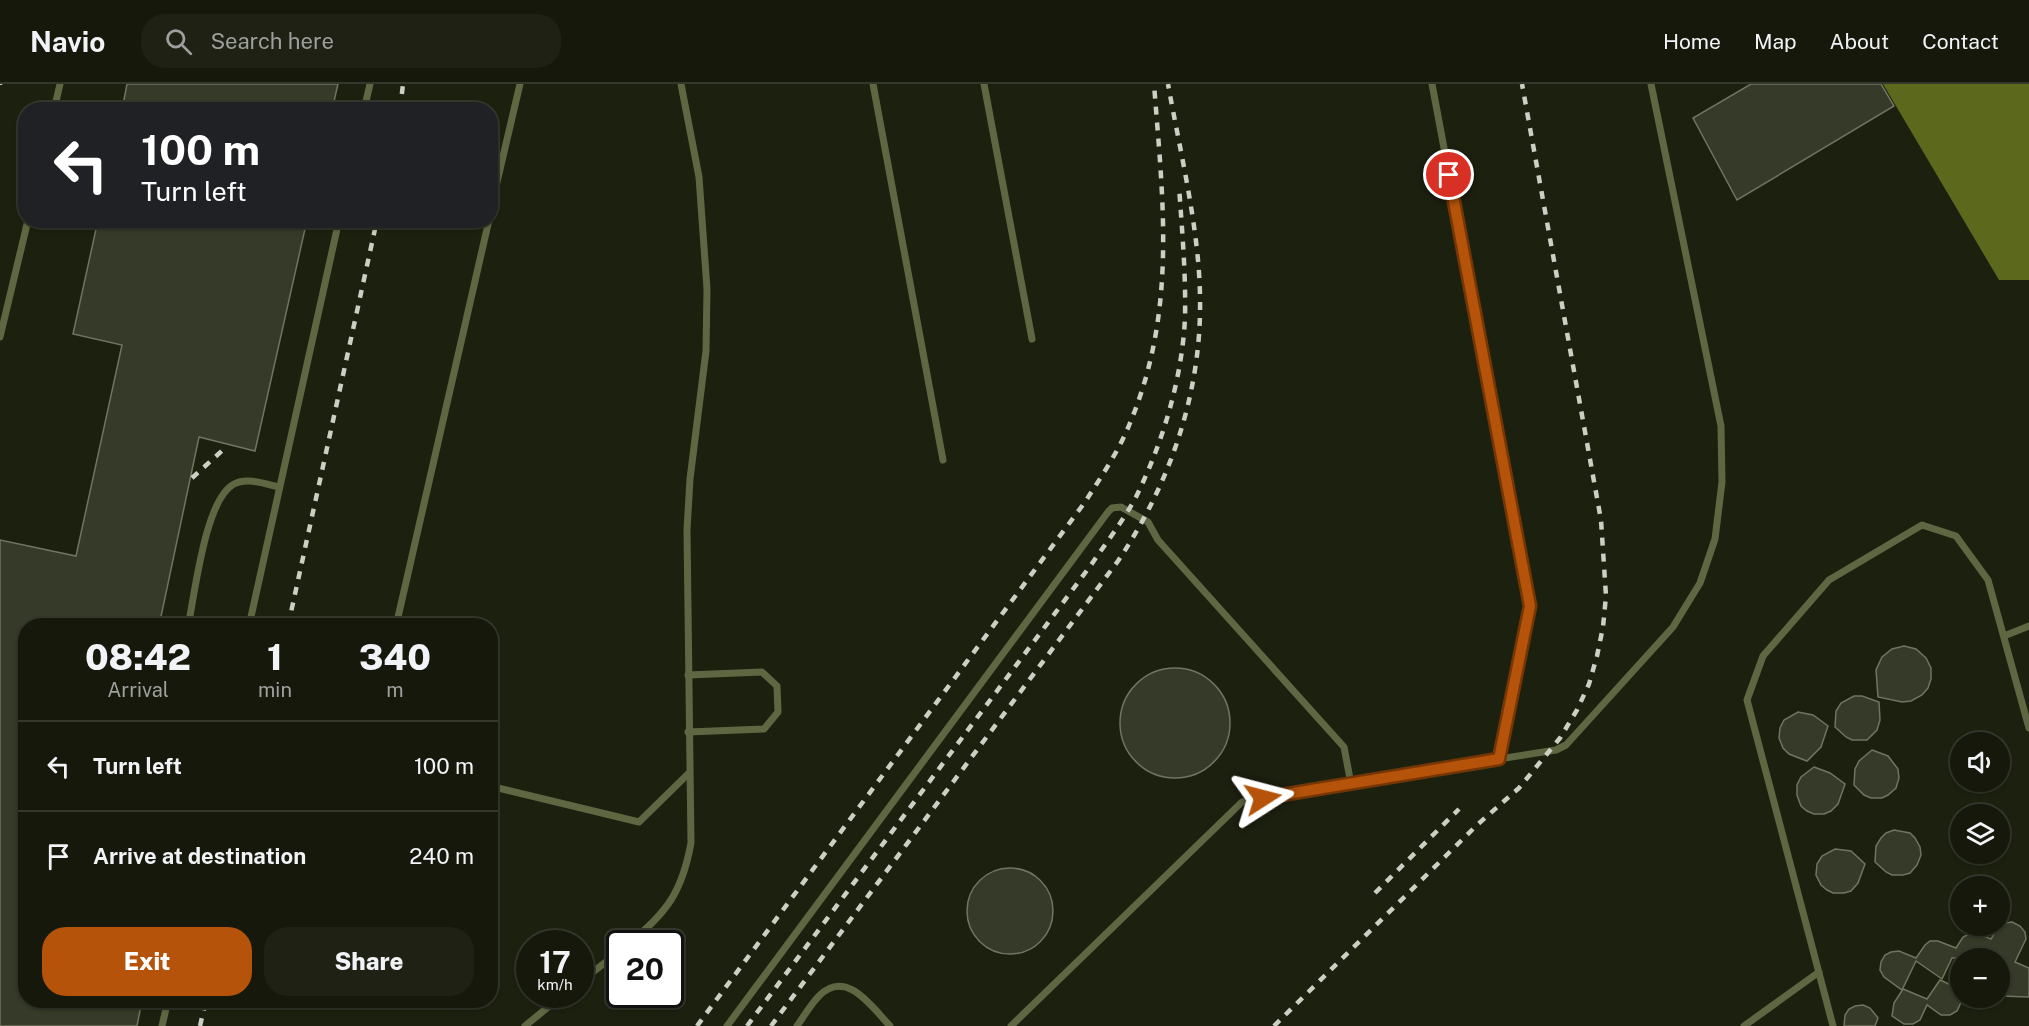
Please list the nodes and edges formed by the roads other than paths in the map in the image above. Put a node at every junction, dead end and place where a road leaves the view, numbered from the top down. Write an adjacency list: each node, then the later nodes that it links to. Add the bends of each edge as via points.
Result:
1 (60, 84): 9 (lane)
2 (370, 84): 10 (lane)
3 (520, 84): 11 (lane)
4 (681, 84): 24 (lane, via 699,177 707,289 706,351 687,530)
5 (873, 84): 17 (lane)
6 (984, 84): 16 (lane)
7 (1432, 84): 27 (lane, via 1530,606)
8 (1651, 84): 27 (lane, via 1721,426 1722,482 1715,539 1700,583 1673,627 1566,745)
9 (56, 102)
10 (366, 102)
11 (498, 178)
12 (25, 228): 15 (lane)
13 (337, 228): 18 (lane)
14 (487, 228): 21 (lane)
15 (0, 337)
16 (1032, 339)
17 (943, 460)
18 (279, 487): 19 (lane, via 250,481 234,484 220,498 209,520); 20 (lane)
19 (190, 618)
20 (251, 618)
21 (398, 618)
22 (2029, 626): 23 (lane)
23 (2004, 636): 25 (lane); 34 (lane, via 1988,580 1975,562 1956,536 1923,525 1829,580 1763,656 1747,700)
24 (688, 675): 26 (lane); 26 (lane, via 762,672 777,686 778,712 765,729)
25 (2029, 728)
26 (688, 732): 28 (lane)
27 (1499, 759): 29 (lane)
28 (689, 773): 30 (lane, via 639,822); 31 (lane, via 691,843 686,868 677,892)
29 (1351, 784): 39 (lane, via 1344,747 1158,540 1148,522 1116,507 1108,512); 42 (lane, via 1242,802)
30 (498, 788)
31 (643, 930)
32 (606, 962): 33 (lane)
33 (594, 971)
34 (1819, 972): 43 (lane); 44 (lane)
35 (166, 1008): 37 (lane)
36 (547, 1008): 38 (lane)
37 (162, 1026)
38 (525, 1026)
39 (727, 1026)
40 (797, 1026): 41 (lane, via 819,996 838,986 859,993)
41 (890, 1026)
42 (1011, 1026)
43 (1744, 1026)
44 (1833, 1026)

